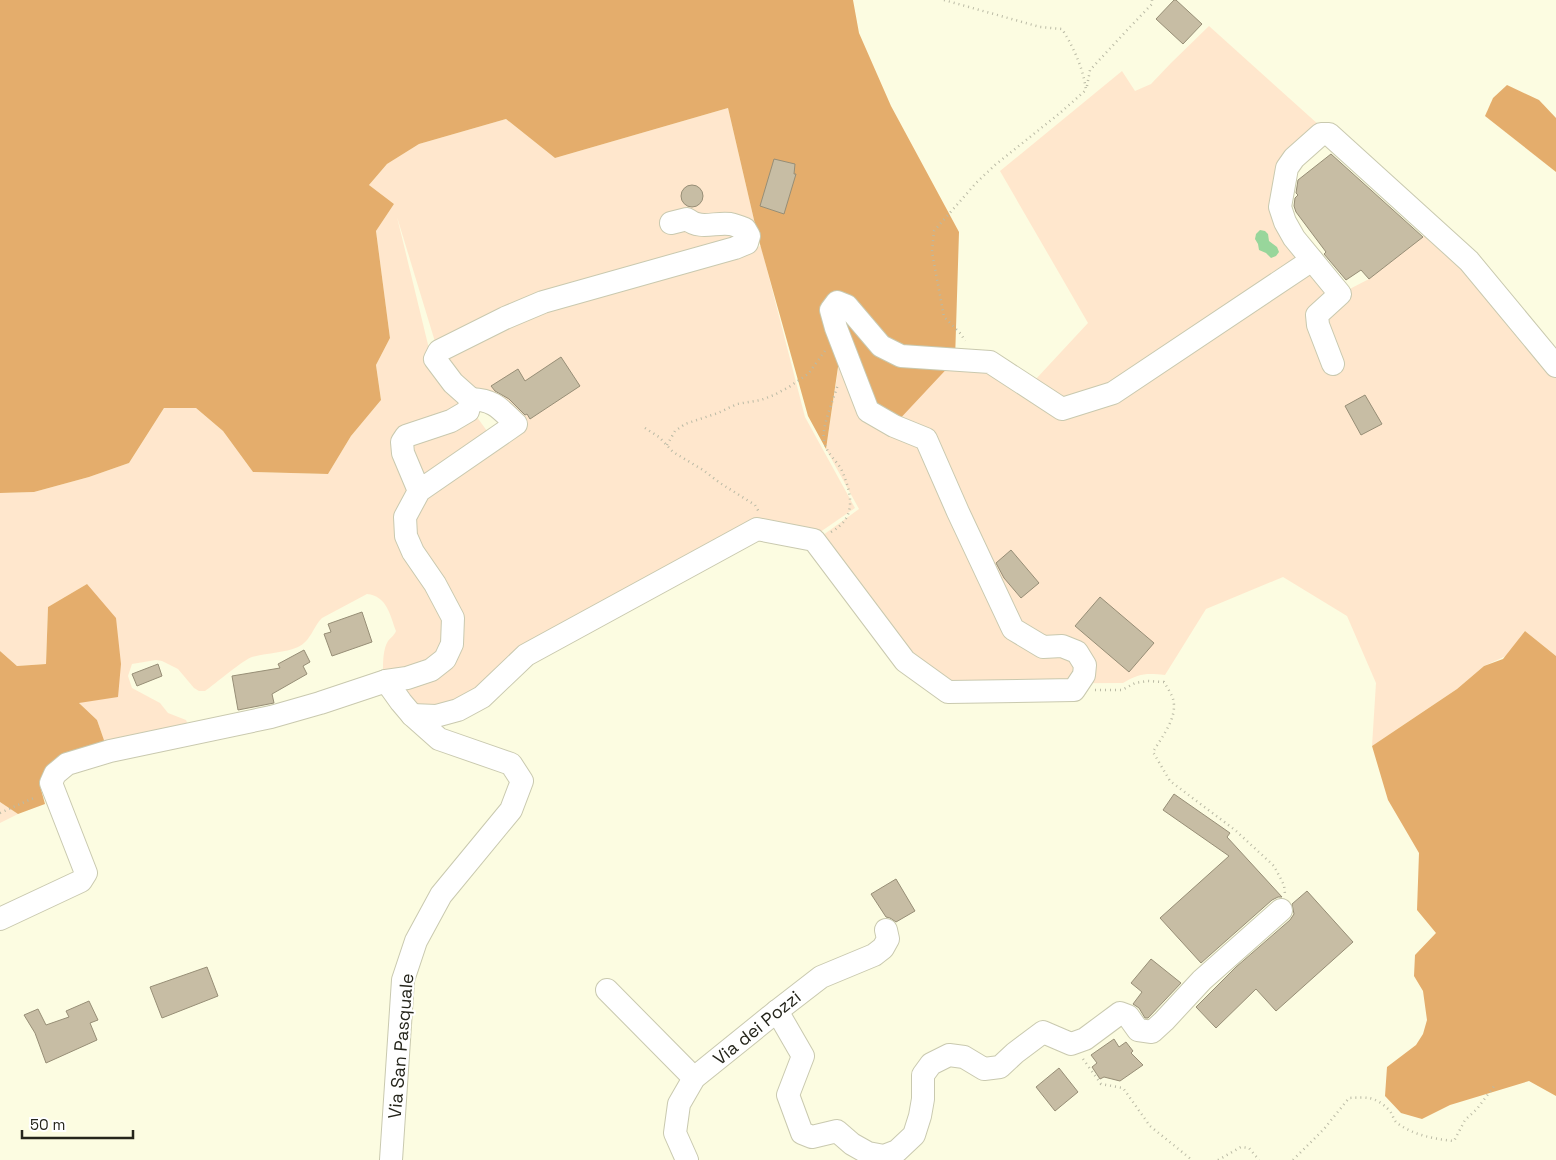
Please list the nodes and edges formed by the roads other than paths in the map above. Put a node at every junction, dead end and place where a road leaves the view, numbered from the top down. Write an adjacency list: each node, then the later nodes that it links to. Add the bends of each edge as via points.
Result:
1 (671, 223): 5 (street, via 687,219 701,226 730,224 745,229 749,236 747,243 735,248 543,302 439,351 436,359 453,383)
2 (1312, 260): 3 (street, via 1340,294 1317,315); 4 (street, via 1285,222 1281,199 1287,168 1294,158 1321,134 1330,134 1469,261); 8 (street, via 1113,393 1062,409 990,362 901,356 881,346 847,306 837,302 831,310 868,411 926,439 1013,629 1042,647 1062,646 1077,652 1085,665 1084,675 1074,690 948,692 905,661 814,540 757,529 526,655 482,697 466,706 436,716)
3 (1333, 364)
4 (1556, 366)
5 (472, 399): 6 (street, via 468,411 451,421 406,436 402,442 403,453); 6 (street, via 496,405 516,424)
6 (419, 491): 7 (street, via 404,517 406,536 453,618 452,644 445,659 431,670)
7 (386, 681): 8 (street, Via San Pasquale); 10 (street, via 271,717 110,751 67,764 54,774 51,782 86,873 81,881)
8 (412, 715): 15 (street, Via San Pasquale, via 439,739 511,764 522,781 511,810 441,895 416,941 403,980)
9 (1281, 910): 13 (street, via 1202,980 1152,1032 1138,1030 1128,1016 1120,1013 1085,1039 1072,1044 1043,1032 1000,1067 984,1069 964,1057 950,1055 930,1064 923,1075 923,1100 914,1135 897,1151 884,1156 868,1153 837,1131 812,1137 802,1133 788,1095 803,1056)
10 (0, 919)
11 (886, 930): 13 (street, Via dei Pozzi, via 888,939 874,955 821,977)
12 (606, 990): 14 (street)
13 (777, 1010): 14 (street, Via dei Pozzi)
14 (694, 1078): 16 (street, Via dei Pozzi, via 679,1104 675,1133)
15 (391, 1160)
16 (687, 1160)

